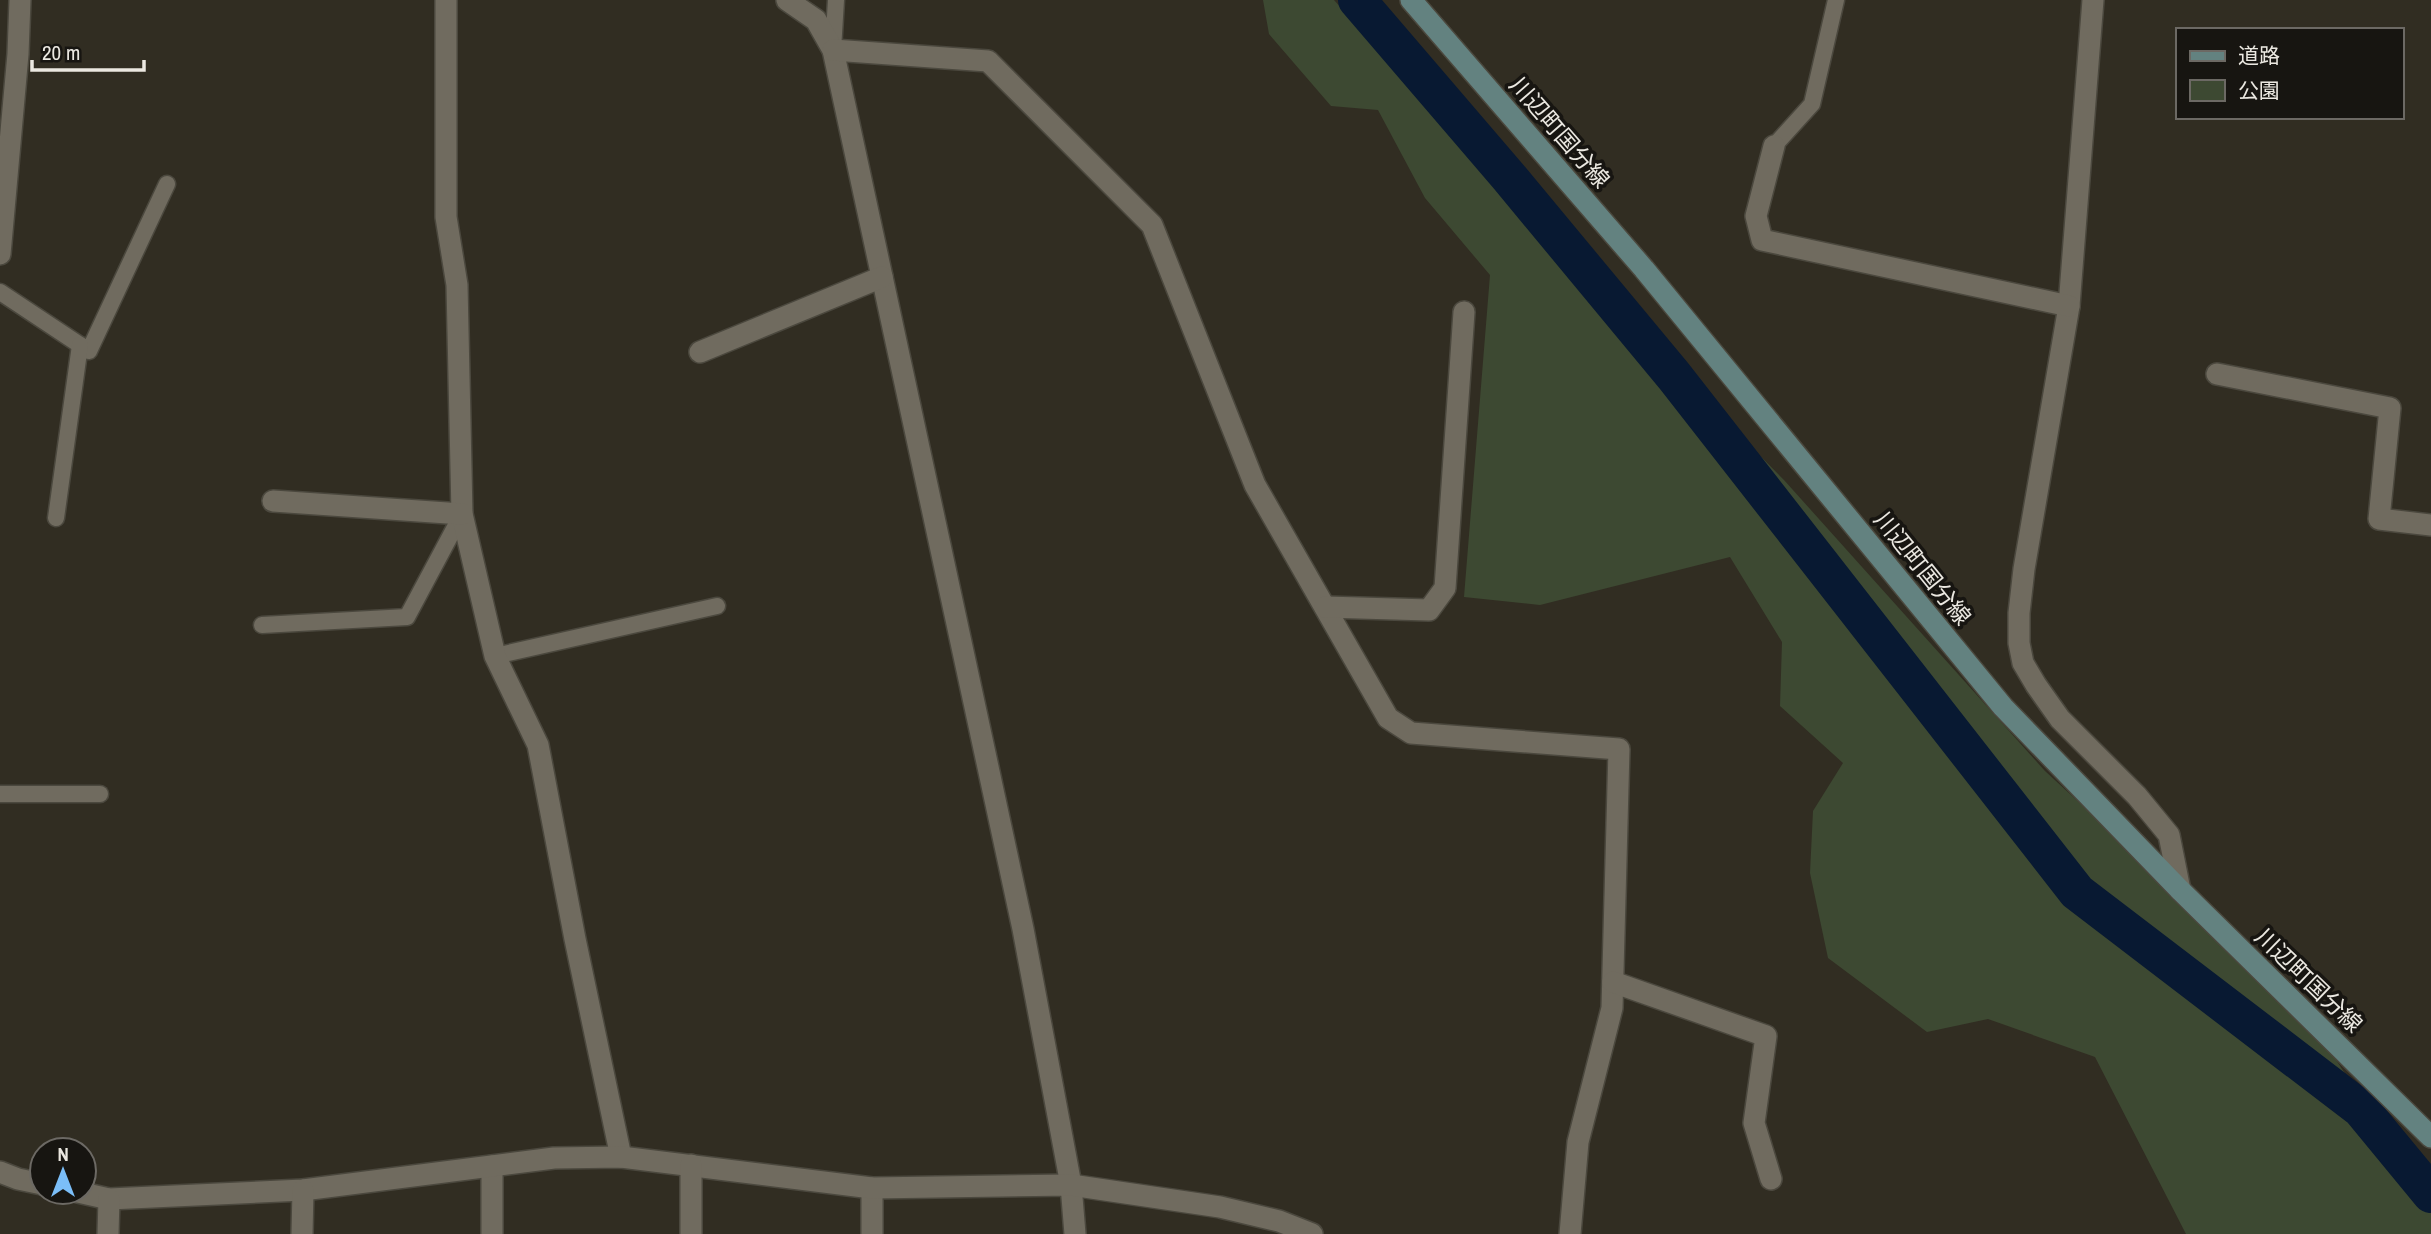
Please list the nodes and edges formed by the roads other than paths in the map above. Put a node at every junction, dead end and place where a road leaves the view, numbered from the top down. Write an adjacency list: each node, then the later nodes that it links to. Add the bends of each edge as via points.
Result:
1 (20, 0): 11 (street)
2 (446, 0): 20 (street, via 446,218 457,285)
3 (787, 0): 8 (street, via 816,20)
4 (836, 0): 8 (lane)
5 (1411, 0): 29 (street, 川辺町国分線, via 1644,269 2003,707)
6 (1836, 0): 9 (lane, via 1812,104)
7 (2094, 0): 14 (street)
8 (833, 50): 12 (street); 24 (street, via 988,61 1152,225 1255,485)
9 (1774, 146): 14 (street, via 1756,216 1762,240)
10 (167, 184): 16 (lane, via 89,351)
11 (0, 254)
12 (882, 277): 17 (street); 38 (street, via 1020,915)
13 (0, 292): 16 (lane)
14 (2069, 306): 29 (street, via 2024,569 2020,643 2024,663 2060,719 2169,835)
15 (1464, 312): 24 (street, via 1445,588 1429,610)
16 (80, 345): 21 (lane)
17 (700, 352)
18 (2217, 374): 22 (street, via 2390,408 2379,519)
19 (273, 501): 20 (street)
20 (461, 514): 25 (lane, via 407,617); 26 (street)
21 (56, 518)
22 (2431, 525)
23 (717, 606): 26 (lane)
24 (1325, 607): 30 (street, via 1388,718 1411,733 1619,749)
25 (262, 625)
26 (495, 656): 32 (street, via 538,745)
27 (0, 793): 28 (lane)
28 (100, 793)
29 (2180, 890): 31 (street, 川辺町国分線)
30 (1613, 982): 36 (street, via 1766,1035 1754,1123); 50 (street, via 1612,1008 1578,1142)
31 (2431, 1136)
32 (621, 1157): 33 (street); 34 (street, via 554,1158)
33 (691, 1165): 39 (street); 46 (street)
34 (492, 1166): 40 (street); 45 (street)
35 (0, 1172): 37 (street)
36 (1771, 1179)
37 (28, 1181)
38 (1070, 1185): 39 (street); 48 (street); 49 (street, via 1220,1207)
39 (872, 1188): 47 (street)
40 (303, 1190): 42 (street); 44 (street)
41 (98, 1197): 42 (street)
42 (109, 1199): 43 (street)
43 (108, 1234)
44 (302, 1234)
45 (492, 1234)
46 (691, 1234)
47 (872, 1234)
48 (1075, 1234)
49 (1312, 1234)
50 (1570, 1234)

